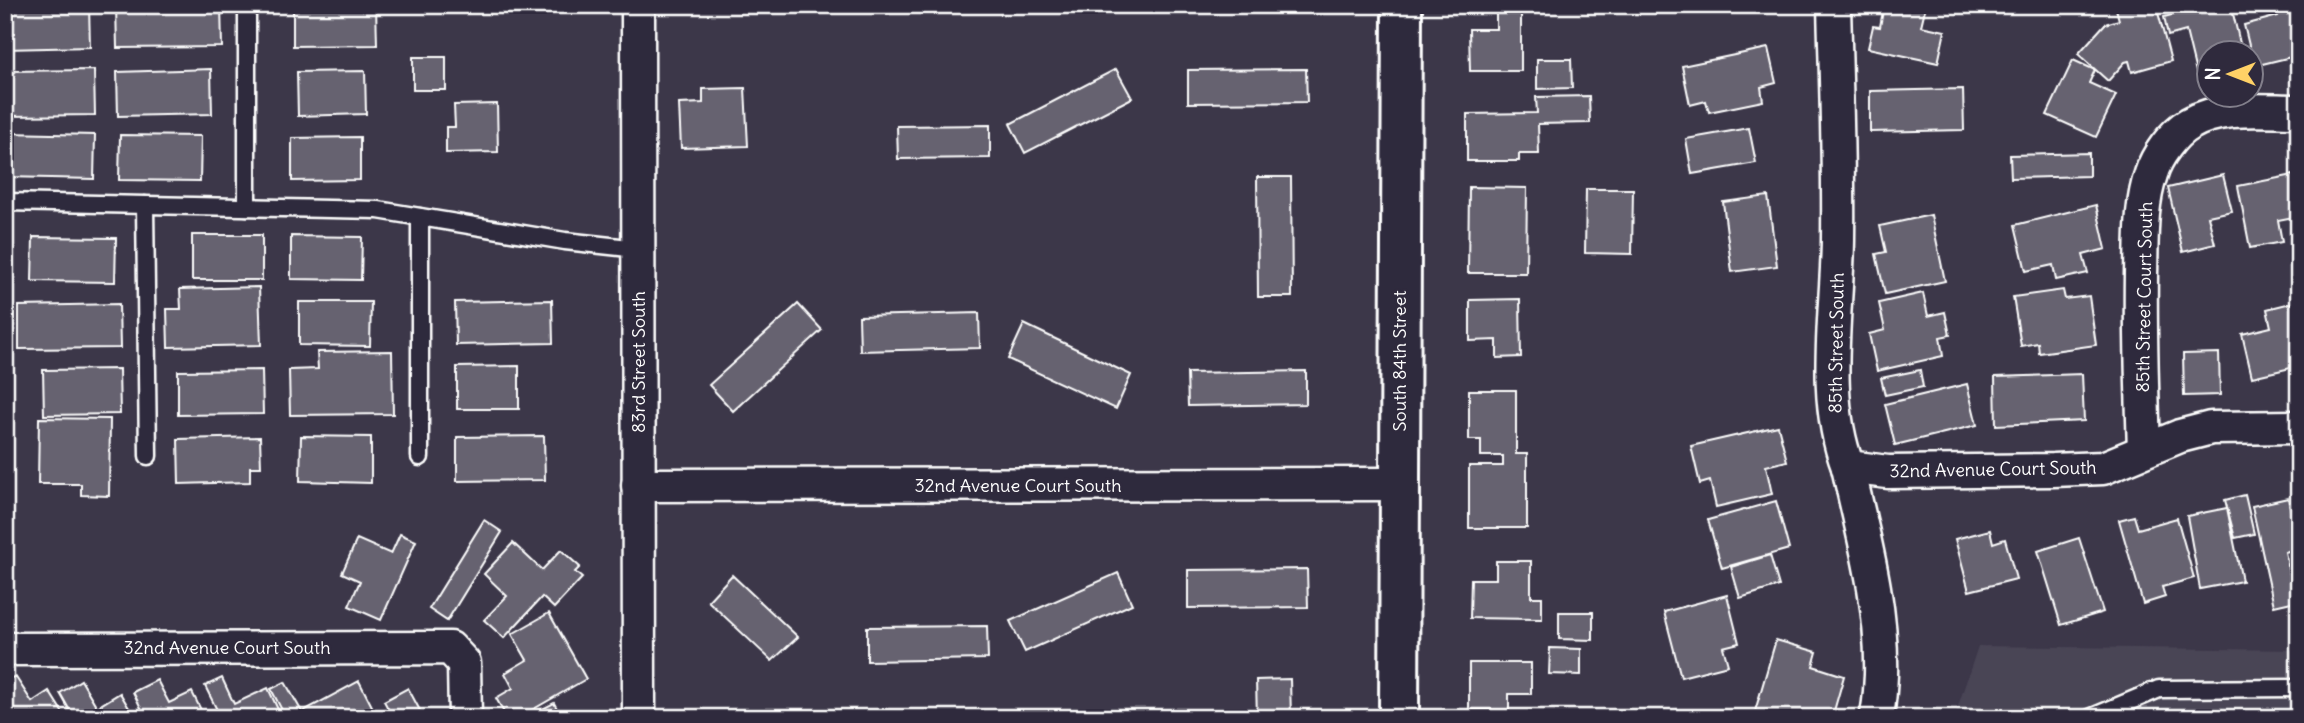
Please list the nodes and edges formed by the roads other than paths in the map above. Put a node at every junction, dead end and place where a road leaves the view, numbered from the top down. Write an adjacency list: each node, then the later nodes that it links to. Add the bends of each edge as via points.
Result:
1 (638, 5): 10 (street, 83rd Street South)
2 (1402, 5): 16 (main road, South 84th Street)
3 (1834, 5): 15 (street, 85th Street South, via 1838,209 1834,416)
4 (247, 14): 8 (lane)
5 (2299, 111): 12 (street, 85th Street Court South, via 2217,113 2186,125 2151,170 2143,218 2140,343)
6 (5, 202): 7 (lane)
7 (145, 205): 8 (lane); 13 (lane)
8 (247, 207): 9 (lane, via 378,210)
9 (420, 217): 10 (lane); 14 (lane)
10 (638, 249): 17 (street, 83rd Street South)
11 (2299, 427): 12 (street, 32nd Avenue Court South, via 2211,428)
12 (2144, 450): 15 (street, 32nd Avenue Court South, via 2103,468 1888,472)
13 (148, 456)
14 (420, 457)
15 (1848, 467): 23 (street, 85th Street South, via 1882,646)
16 (1398, 484): 17 (street, 32nd Avenue Court South); 22 (main road, South 84th Street)
17 (638, 485): 21 (street, 83rd Street South)
18 (5, 649): 20 (street, 32nd Avenue Court South, via 450,648 464,663)
19 (2299, 688): 24 (lane, via 2159,689)
20 (465, 718)
21 (639, 718)
22 (1399, 718)
23 (1876, 718)
24 (2091, 718)

